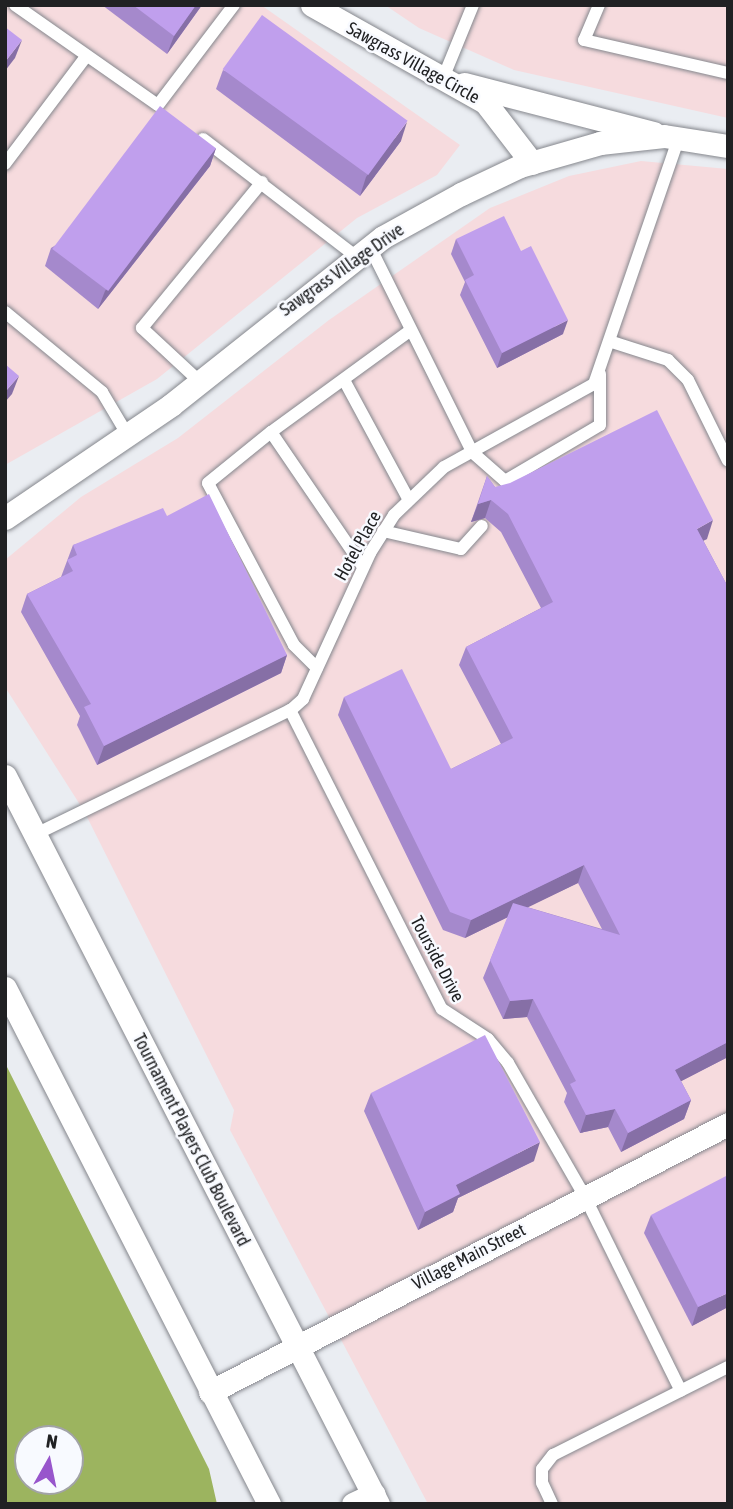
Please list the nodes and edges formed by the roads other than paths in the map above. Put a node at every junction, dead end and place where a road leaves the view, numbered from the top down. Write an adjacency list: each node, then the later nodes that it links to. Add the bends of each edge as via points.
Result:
1 (15, 5): 6 (lane)
2 (234, 5): 6 (lane, via 163,109)
3 (312, 5): 8 (street, Sawgrass Village Circle)
4 (599, 5): 7 (lane, via 584,40)
5 (466, 8): 8 (lane)
6 (85, 58): 13 (lane)
7 (728, 73)
8 (451, 80): 10 (street, via 513,92); 12 (street, Sawgrass Village Circle, via 485,102)
9 (187, 127): 14 (lane)
10 (671, 136): 11 (street, Sawgrass Village Drive); 12 (street, Sawgrass Village Drive, via 600,143); 18 (lane, Hotel Place)
11 (728, 146)
12 (532, 163): 15 (street, Sawgrass Village Drive, via 461,194)
13 (5, 164)
14 (262, 182): 15 (lane); 21 (lane, via 142,328)
15 (363, 252): 17 (lane); 21 (street, Sawgrass Village Drive)
16 (5, 312): 23 (lane, via 102,392)
17 (411, 330): 20 (lane); 24 (lane)
18 (612, 342): 19 (lane, Hotel Place); 25 (lane, via 668,360 688,380)
19 (600, 374): 24 (lane, Hotel Place, via 575,398); 24 (lane, via 600,425 500,485)
20 (344, 380): 22 (lane); 26 (lane)
21 (200, 381): 23 (street, Sawgrass Village Drive)
22 (271, 432): 30 (lane); 31 (lane, via 208,483 295,645)
23 (127, 434): 27 (street, Sawgrass Village Drive)
24 (472, 452): 26 (lane, Hotel Place, via 444,467)
25 (728, 461)
26 (408, 500): 29 (lane, Hotel Place)
27 (5, 518)
28 (482, 526): 29 (lane, via 461,550)
29 (383, 531): 30 (lane, Hotel Place)
30 (363, 567): 31 (lane, Hotel Place)
31 (317, 668): 32 (lane, Hotel Place)
32 (290, 710): 34 (lane); 37 (lane, Tourside Drive, via 442,1009 488,1039 508,1063)
33 (5, 776): 34 (street, Tournament Players Club Boulevard)
34 (34, 835): 38 (street, Tournament Players Club Boulevard)
35 (5, 988): 41 (street)
36 (728, 1125): 37 (street, Village Main Street)
37 (585, 1198): 38 (street, Village Main Street); 40 (lane, Tourside Drive)
38 (296, 1346): 41 (street, Village Main Street); 42 (street, Tournament Players Club Boulevard)
39 (728, 1367): 40 (lane)
40 (681, 1391): 44 (lane, via 554,1455 542,1476)
41 (211, 1392): 43 (street)
42 (368, 1501)
43 (269, 1504)
44 (552, 1504)

